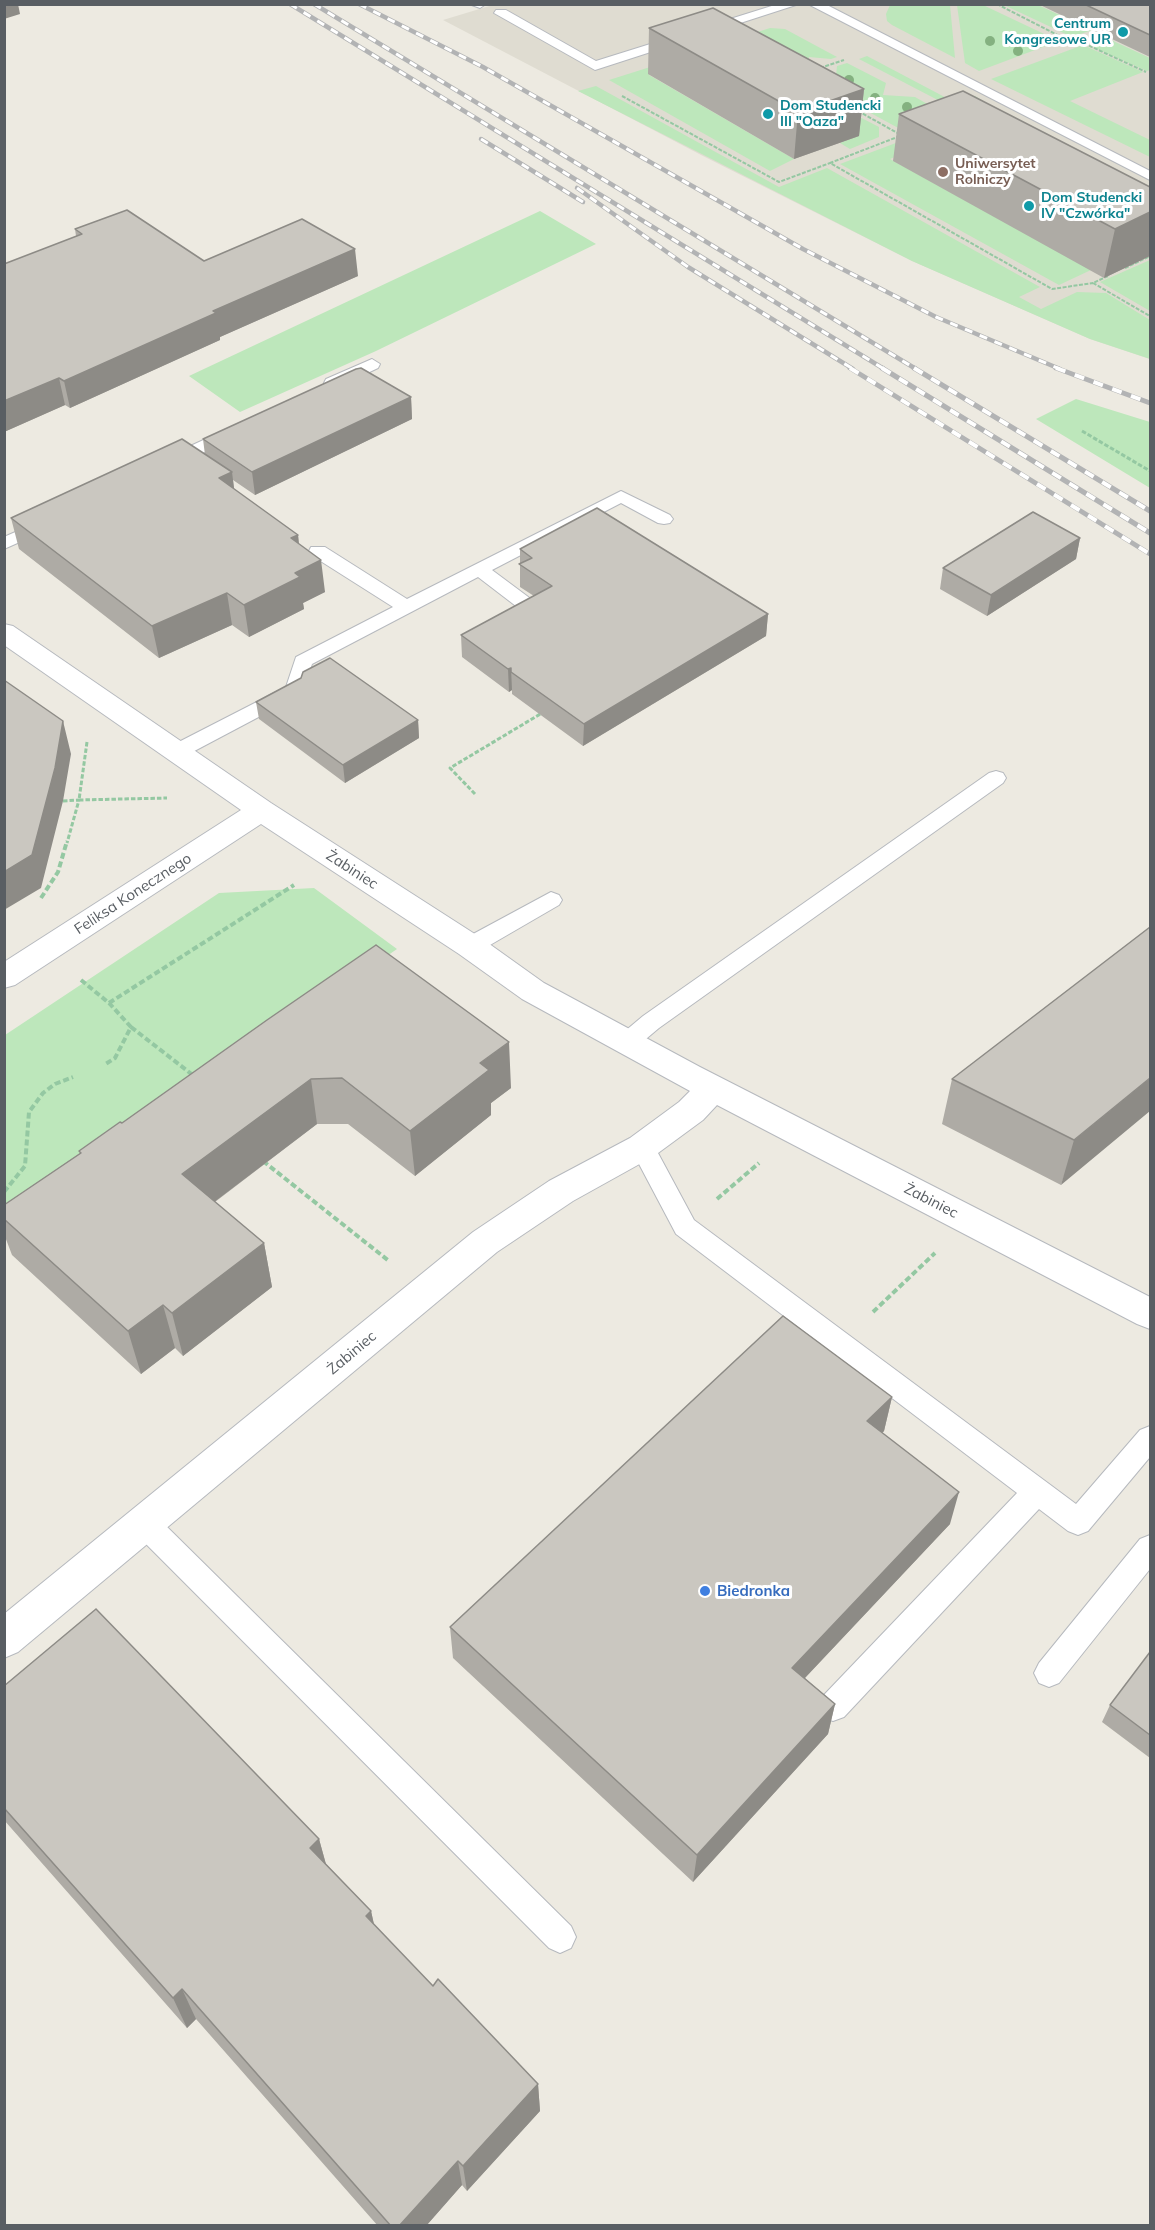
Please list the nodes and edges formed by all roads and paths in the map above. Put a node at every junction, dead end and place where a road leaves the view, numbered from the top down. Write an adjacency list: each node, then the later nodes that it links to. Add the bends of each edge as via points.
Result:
1 (793, 4): 4 (lane, via 595,66)
2 (814, 4): 13 (lane)
3 (997, 4): 6 (path)
4 (501, 14)
5 (1079, 42): 9 (path)
6 (1073, 43)
7 (850, 57): 8 (path)
8 (818, 69)
9 (1146, 72)
10 (616, 92): 12 (path, via 779,182)
11 (854, 109): 12 (path, via 902,135)
12 (830, 163): 17 (path, via 1052,289)
13 (1148, 172)
14 (1150, 256): 15 (path)
15 (1122, 270)
16 (1112, 274): 17 (path)
17 (1092, 283): 18 (path)
18 (1150, 316)
19 (372, 364): 20 (lane)
20 (320, 389)
21 (246, 425): 23 (lane)
22 (1082, 431): 26 (path)
23 (183, 456): 24 (lane); 25 (lane)
24 (201, 468)
25 (151, 471)
26 (1150, 471)
27 (57, 518): 29 (lane)
28 (664, 519): 31 (lane, via 621,496)
29 (4, 544)
30 (318, 551): 32 (lane)
31 (478, 569): 32 (lane); 33 (lane)
32 (406, 607): 37 (lane, via 303,661 295,690)
33 (532, 609)
34 (4, 632): 37 (street, Żabiniec)
35 (546, 710): 39 (path, via 450,768)
36 (87, 741): 41 (path)
37 (177, 752): 43 (street, Żabiniec)
38 (996, 778): 52 (lane)
39 (476, 794)
40 (172, 798): 41 (path)
41 (79, 800): 42 (path); 46 (path, via 58,872 43,897)
42 (63, 801)
43 (261, 810): 47 (street, Żabiniec); 48 (street, Feliksa Konecznego)
44 (300, 881): 50 (path)
45 (551, 900): 47 (lane)
46 (33, 903)
47 (470, 946): 52 (street, Żabiniec, via 533,991)
48 (46, 951): 49 (street, Feliksa Konecznego); 50 (path)
49 (4, 977)
50 (110, 1003): 51 (path)
51 (131, 1027): 53 (path, via 115,1058); 55 (path)
52 (626, 1043): 56 (street, Żabiniec)
53 (104, 1065)
54 (73, 1077): 60 (path, via 43,1093 29,1112 25,1166)
55 (200, 1081)
56 (712, 1088): 57 (street, Żabiniec, via 691,1111); 64 (street, Żabiniec)
57 (642, 1147): 61 (lane); 63 (street, Żabiniec, via 561,1191 485,1242)
58 (255, 1155): 63 (path)
59 (762, 1160): 61 (path)
60 (4, 1192)
61 (685, 1227): 65 (lane)
62 (938, 1250): 65 (path)
63 (427, 1291): 68 (street, Żabiniec)
64 (1150, 1314)
65 (840, 1344): 67 (lane)
66 (1150, 1438): 67 (lane, via 1078,1522)
67 (1037, 1491): 72 (lane)
68 (145, 1524): 70 (street, Żabiniec); 73 (lane)
69 (1150, 1548): 71 (lane)
70 (4, 1639)
71 (1049, 1673)
72 (833, 1707)
73 (560, 1937)

